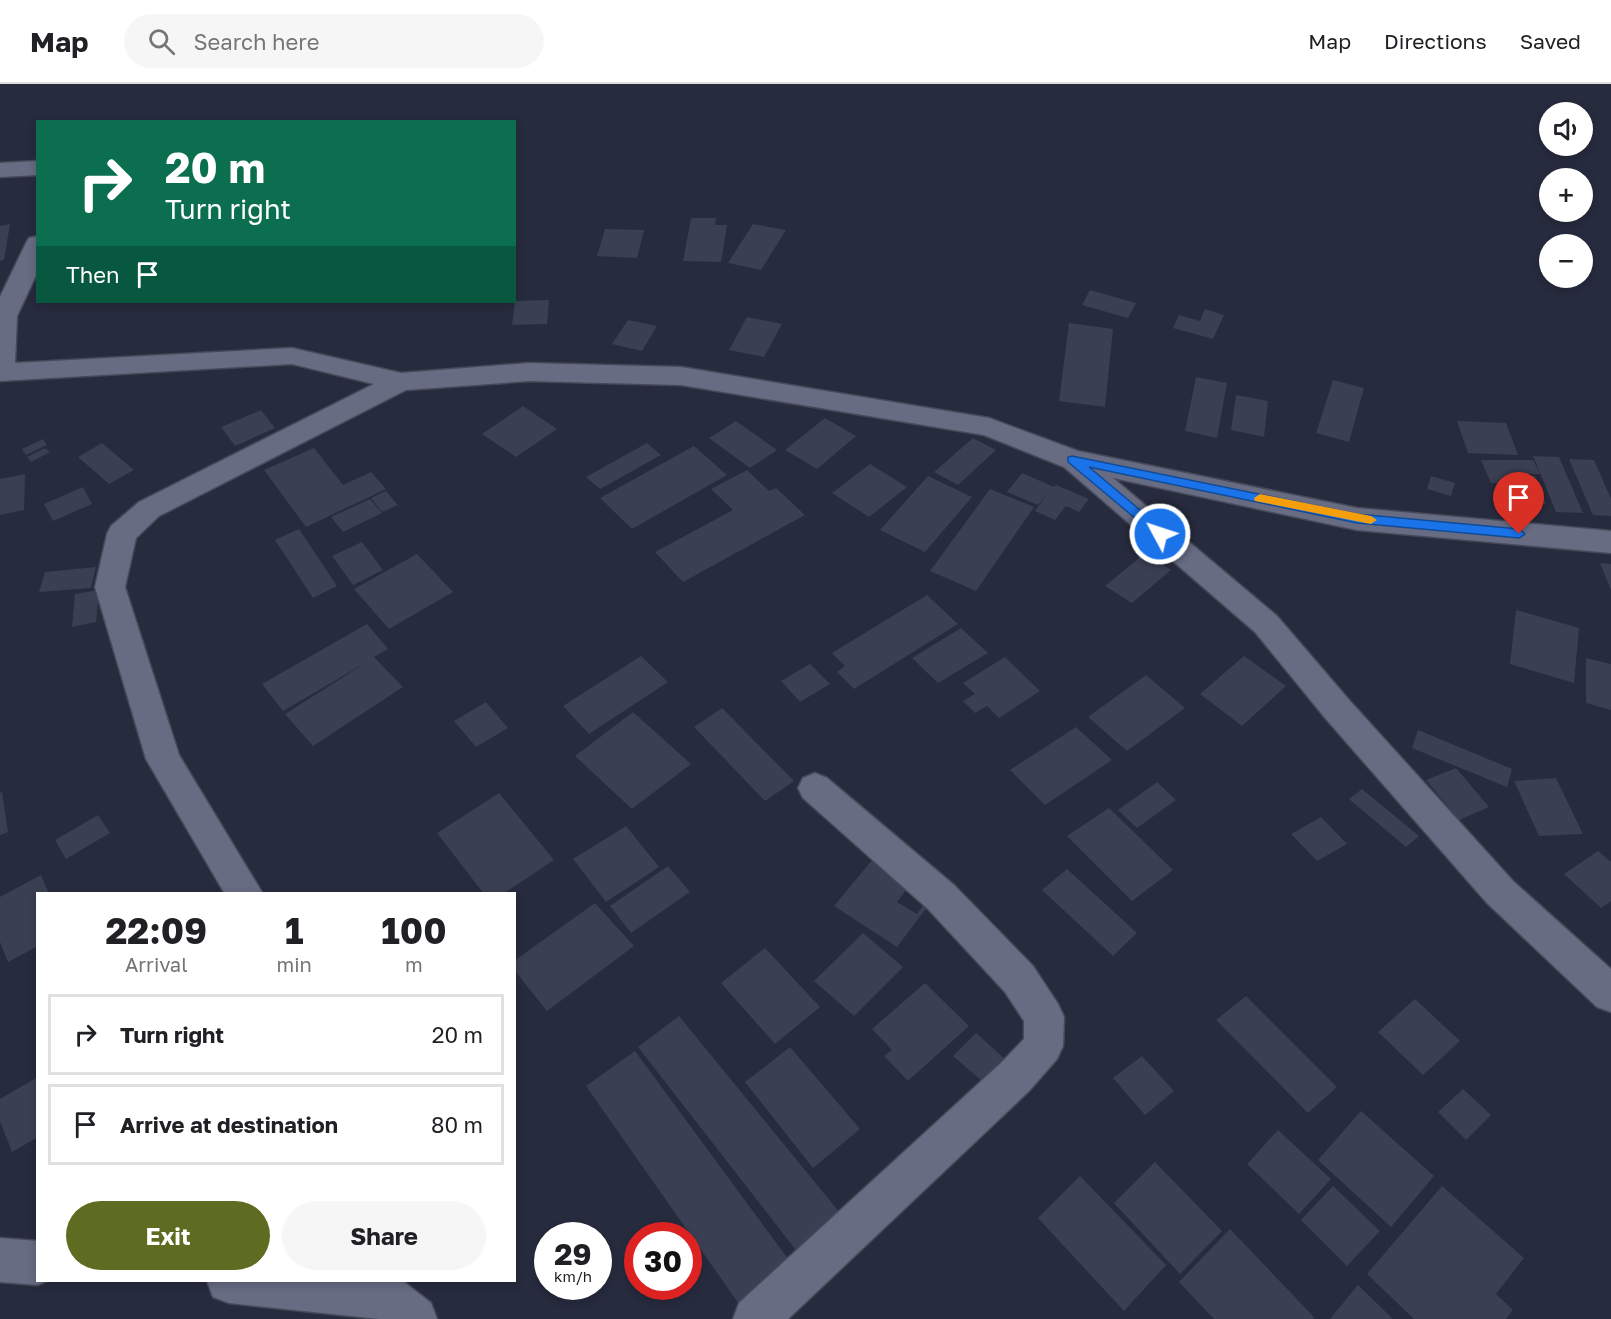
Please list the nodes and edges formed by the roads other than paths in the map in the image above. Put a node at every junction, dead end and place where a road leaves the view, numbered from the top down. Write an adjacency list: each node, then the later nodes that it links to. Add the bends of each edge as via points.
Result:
1 (36, 168): 2 (street)
2 (0, 170)
3 (36, 247): 4 (street, via 4,316)
4 (1, 372): 5 (street, via 292,356)
5 (401, 382): 6 (street, via 528,372 681,376 989,427); 9 (street, via 149,509 122,534 110,587 163,759)
6 (1072, 460): 7 (street, via 1357,519); 10 (street, via 1266,624 1500,892)
7 (1611, 542)
8 (815, 788): 15 (street, via 941,897 1019,979 1044,1017 1043,1046 1015,1077)
9 (244, 892)
10 (1611, 994)
11 (0, 1260): 12 (street)
12 (36, 1263)
13 (239, 1282): 14 (street)
14 (395, 1298)
15 (755, 1319)

